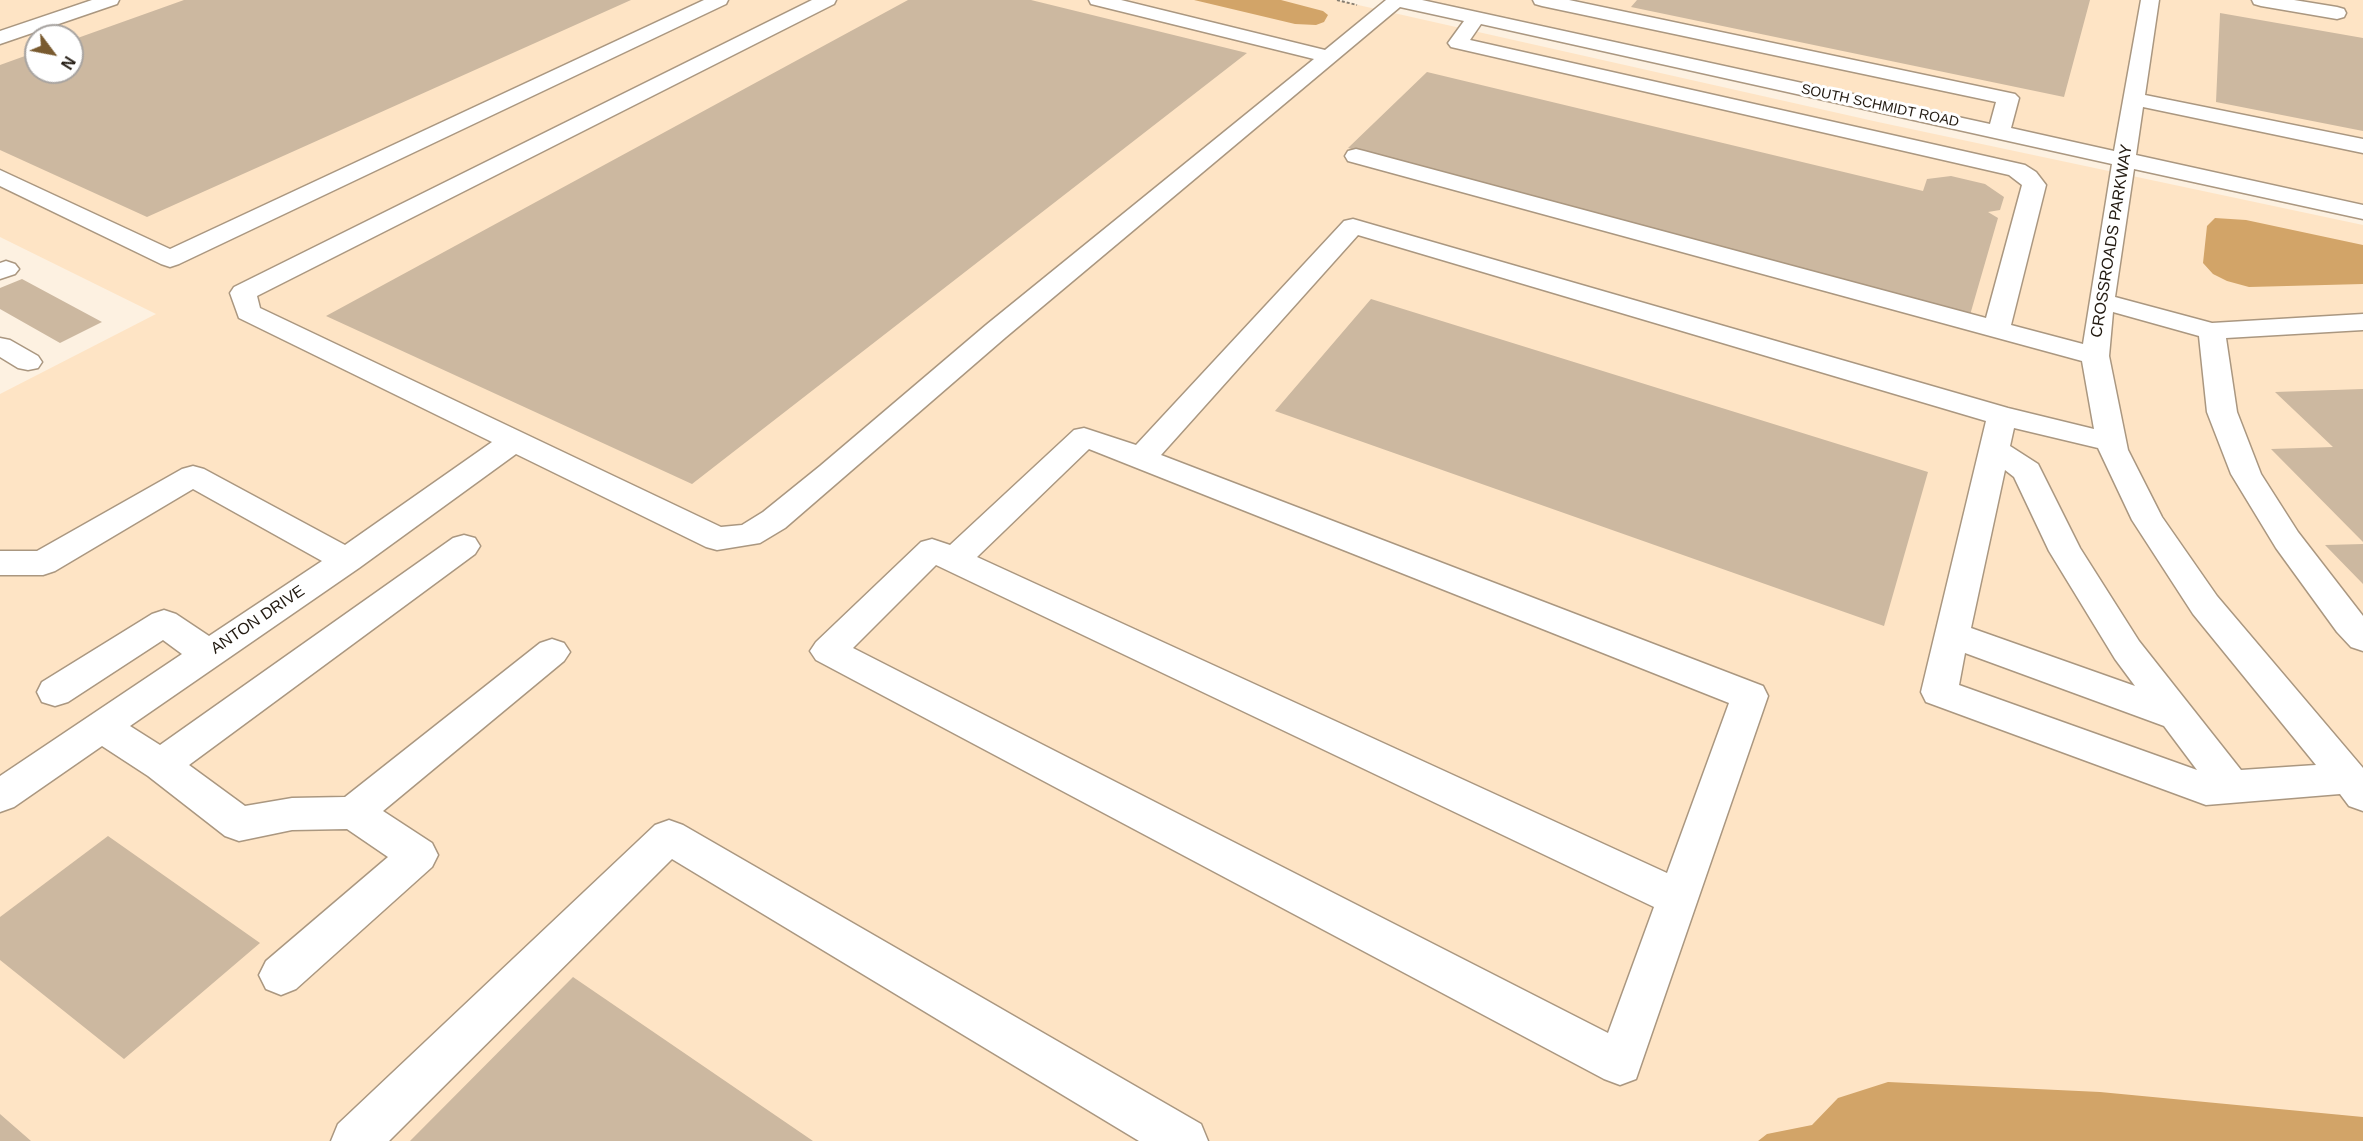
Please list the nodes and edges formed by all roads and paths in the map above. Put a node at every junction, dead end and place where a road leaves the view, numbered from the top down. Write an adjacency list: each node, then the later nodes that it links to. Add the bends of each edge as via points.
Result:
1 (110, 0): 12 (street)
2 (719, 0): 21 (street, via 170,259)
3 (827, 0): 31 (street, via 243,293 248,312)
4 (1098, 0): 13 (street)
5 (1397, 0): 10 (street, SOUTH SCHMIDT ROAD); 13 (street)
6 (1541, 0): 11 (street); 16 (street, via 2007,99)
7 (2150, 0): 14 (street, CROSSROADS PARKWAY)
8 (2261, 0): 9 (street)
9 (2337, 13)
10 (1478, 17): 11 (street, SOUTH SCHMIDT ROAD); 17 (street, via 1458,43)
11 (1513, 25): 15 (street, SOUTH SCHMIDT ROAD)
12 (0, 38)
13 (1329, 57): 31 (street, via 996,331 831,473 749,534 717,539)
14 (2134, 99): 18 (street); 20 (street, CROSSROADS PARKWAY)
15 (1913, 113): 16 (street, SOUTH SCHMIDT ROAD); 17 (street)
16 (1999, 132): 20 (street, SOUTH SCHMIDT ROAD)
17 (1899, 142): 25 (street, via 2018,170 2034,185)
18 (2363, 146)
19 (1356, 156): 25 (street)
20 (2124, 160): 22 (street, SOUTH SCHMIDT ROAD); 23 (street, CROSSROADS PARKWAY)
21 (0, 177)
22 (2363, 212)
23 (2101, 301): 26 (street); 28 (street, CROSSROADS PARKWAY)
24 (2363, 322): 26 (street)
25 (1996, 330): 28 (street)
26 (2211, 331): 40 (street, via 2222,411 2246,474 2287,540)
27 (0, 346): 29 (street)
28 (2095, 356): 32 (street, CROSSROADS PARKWAY)
29 (28, 362)
30 (2002, 416): 32 (street); 33 (street); 34 (street, via 1353,226)
31 (514, 441): 36 (street, ANTON DRIVE)
32 (2111, 442): 48 (street, CROSSROADS PARKWAY, via 2148,520 2205,605)
33 (1994, 449): 39 (street); 44 (street, via 2027,471 2065,551 2127,650)
34 (1141, 458): 37 (street, via 1084,437); 51 (street, via 1750,696)
35 (464, 546): 46 (street)
36 (347, 560): 38 (street, via 193,476 43,563); 42 (street, ANTON DRIVE)
37 (954, 560): 51 (street); 51 (street, via 932,550 828,651 1620,1063)
38 (0, 563)
39 (1952, 635): 44 (street); 47 (street, via 1939,692 2206,789)
40 (2363, 638)
41 (552, 652): 50 (street)
42 (208, 654): 43 (street, via 164,623); 45 (street, ANTON DRIVE)
43 (55, 692)
44 (2178, 716): 47 (street)
45 (102, 727): 46 (street); 49 (street, ANTON DRIVE)
46 (161, 765): 50 (street, via 239,824 292,814)
47 (2232, 787): 48 (street)
48 (2356, 787)
49 (0, 796)
50 (353, 813): 52 (street, via 418,855)
51 (1678, 898)
52 (281, 975)
53 (355, 1141): 54 (street, via 669,837)
54 (1184, 1141)

